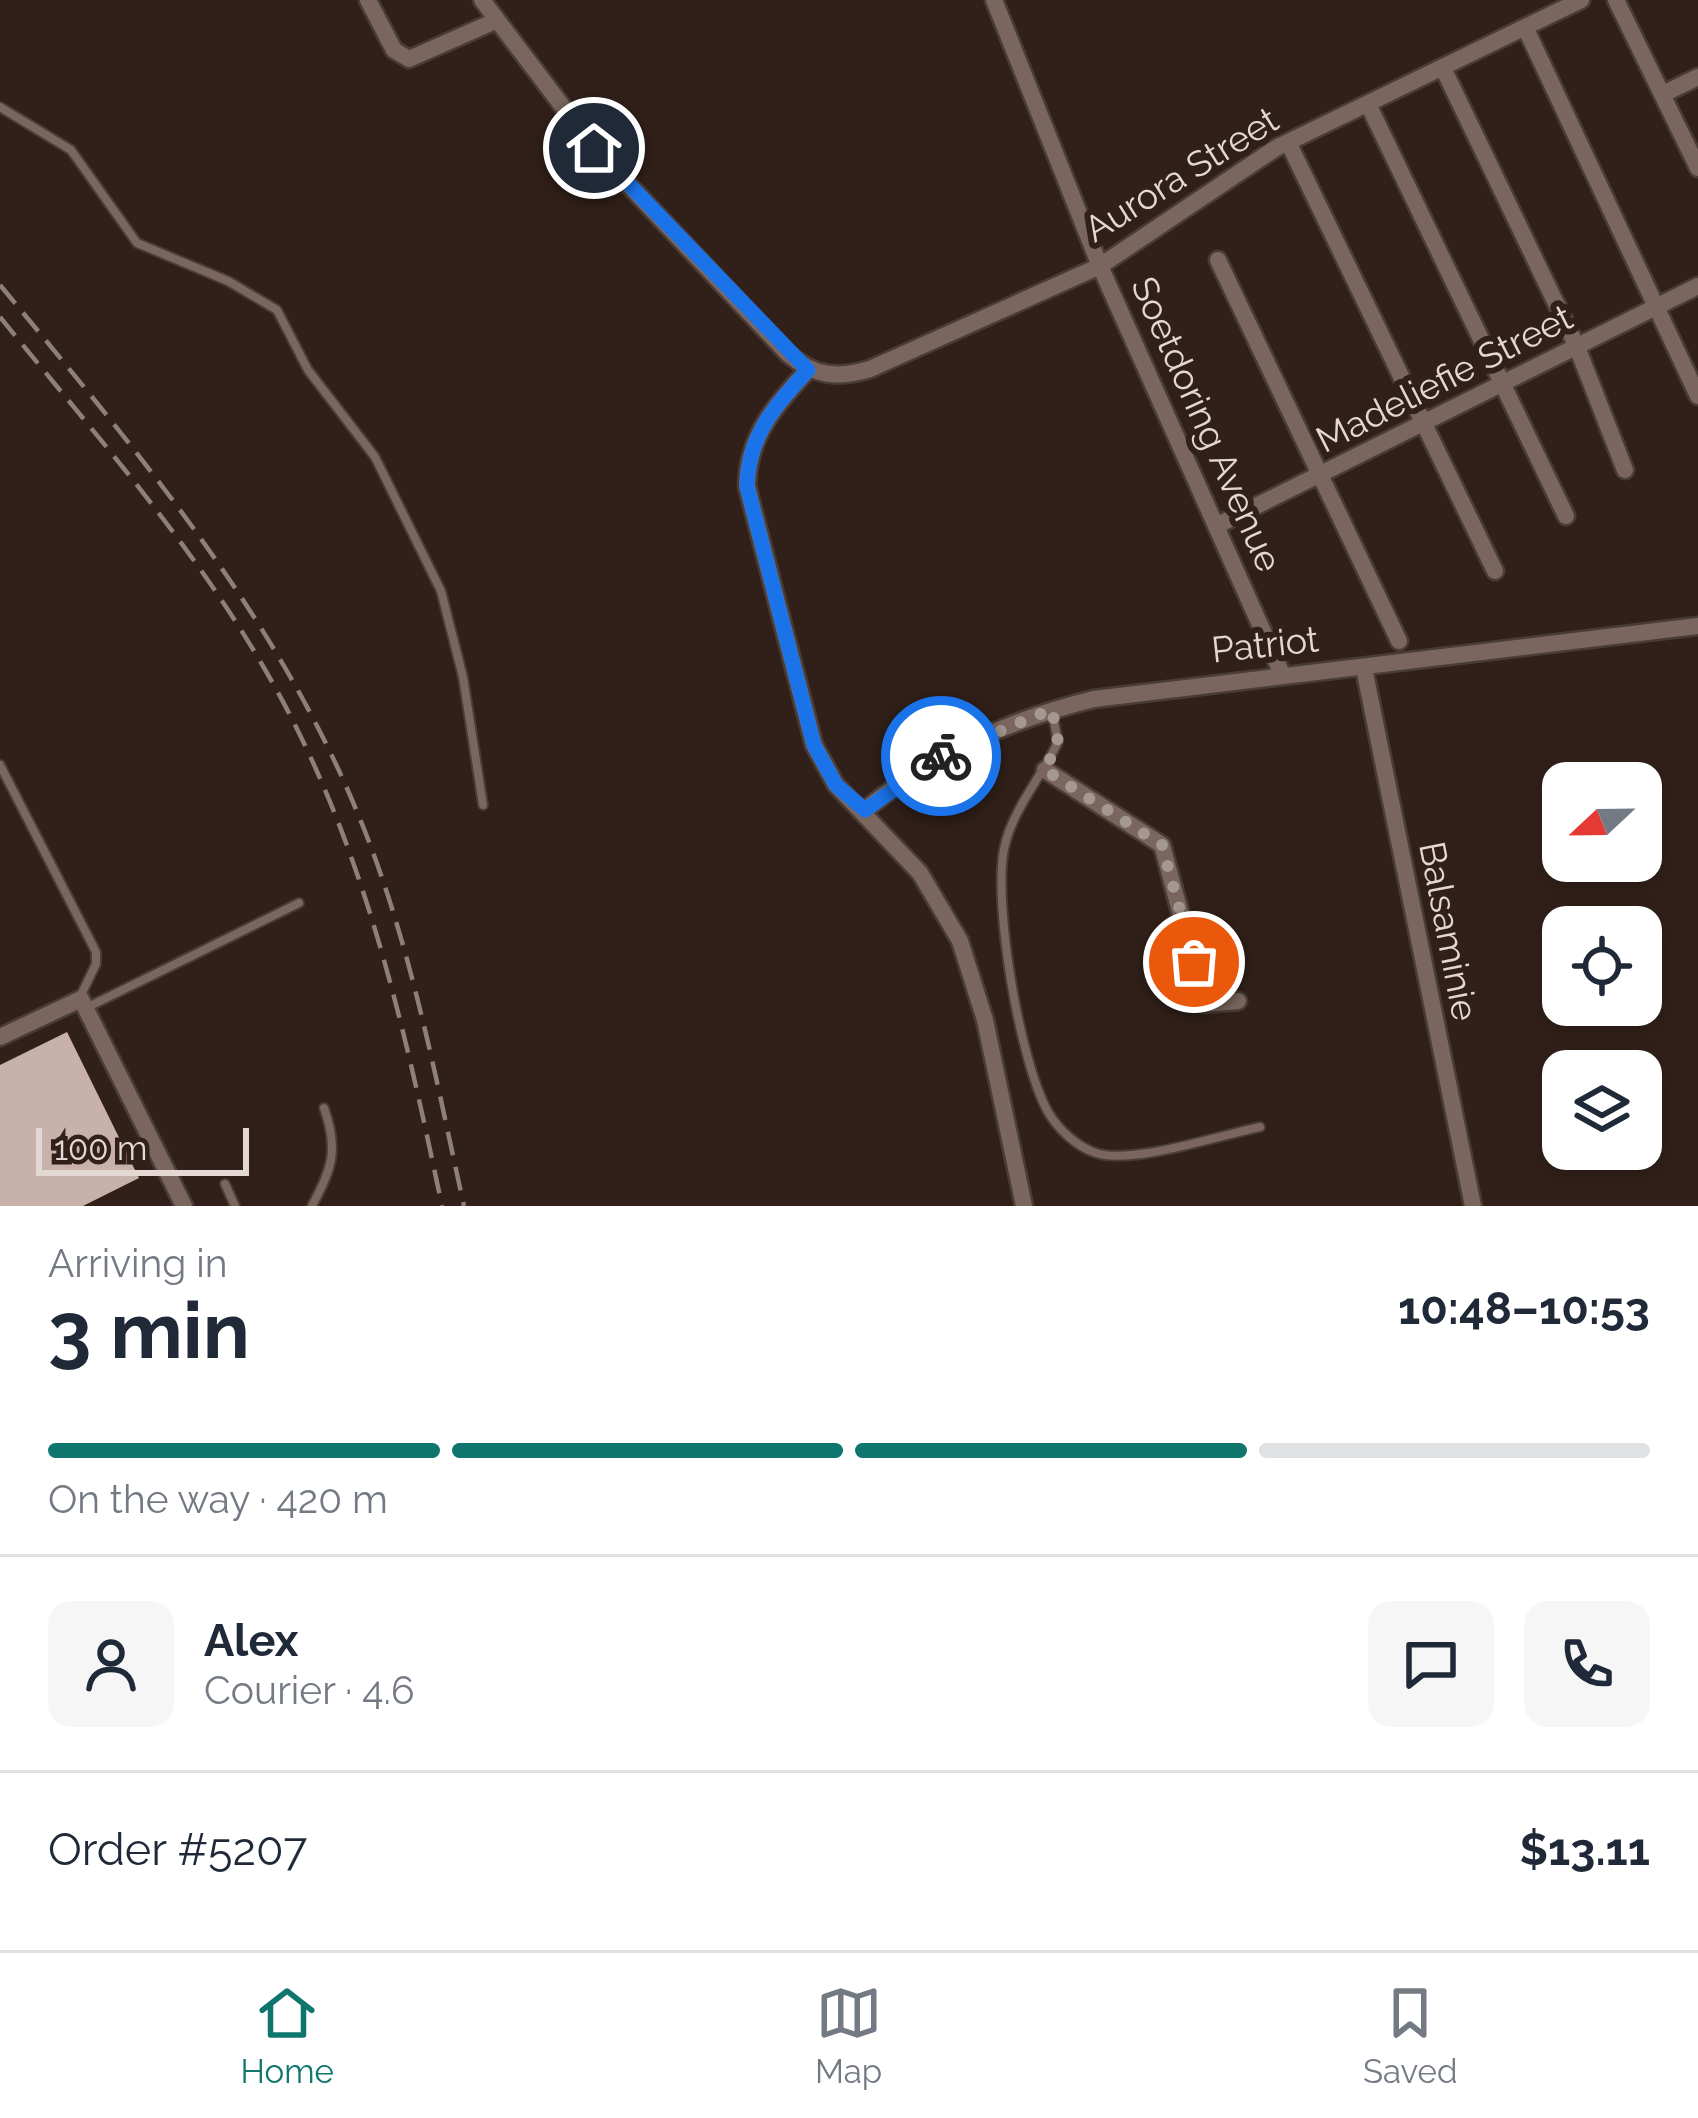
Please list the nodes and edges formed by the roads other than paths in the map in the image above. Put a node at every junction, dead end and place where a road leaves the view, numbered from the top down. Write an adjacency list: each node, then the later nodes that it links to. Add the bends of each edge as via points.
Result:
1 (368, 0): 6 (street, via 394,50 410,59)
2 (482, 0): 6 (street)
3 (994, 0): 16 (street, Soetdoring Avenue)
4 (1582, 0): 7 (street, Aurora Street)
5 (1616, 0): 10 (street)
6 (493, 22): 20 (street, via 594,148)
7 (1525, 27): 8 (street, Aurora Street); 18 (street)
8 (1443, 68): 11 (street, Aurora Street); 19 (street)
9 (1698, 77): 10 (street)
10 (1663, 94): 14 (street)
11 (1368, 104): 13 (street, Aurora Street); 21 (street)
12 (0, 106): 36 (lane, via 71,151 137,243 277,310 308,370 375,457 441,591)
13 (1288, 142): 16 (street, Aurora Street); 23 (street)
14 (1697, 162)
15 (1218, 260): 25 (street)
16 (1100, 266): 20 (street, Aurora Street, via 870,369 843,376); 27 (street, Soetdoring Avenue)
17 (1698, 286): 18 (street, Madeliefie Street)
18 (1657, 307): 19 (street, Madeliefie Street); 22 (street)
19 (1576, 347): 21 (street, Madeliefie Street); 24 (street)
20 (808, 370): 37 (street, via 763,426 747,486 814,745 836,785)
21 (1506, 383): 23 (street, Madeliefie Street); 26 (street)
22 (1698, 396)
23 (1424, 423): 25 (street, Madeliefie Street); 28 (street)
24 (1625, 470)
25 (1324, 476): 27 (street, Madeliefie Street); 30 (street)
26 (1566, 516)
27 (1218, 525): 32 (street, Soetdoring Avenue)
28 (1495, 571)
29 (1698, 626): 31 (street, Patriot)
30 (1399, 641)
31 (1364, 668): 32 (street, Patriot); 49 (street, Balsaminie)
32 (1282, 674): 33 (street, Patriot)
33 (1052, 709): 35 (lane, via 1058,742); 37 (street, Patriot, via 944,754)
34 (0, 765): 40 (lane, via 96,952)
35 (1045, 770): 39 (street, via 1162,845 1204,1001 1211,1007); 43 (lane, via 1010,829 1001,880 1034,1080 1048,1112 1074,1141 1112,1156)
36 (483, 805)
37 (865, 810): 48 (street, via 928,884 961,941)
38 (299, 903): 40 (lane)
39 (1238, 1000)
40 (82, 1004): 41 (street); 45 (street)
41 (0, 1037)
42 (324, 1108): 47 (lane, via 335,1162)
43 (1260, 1127)
44 (225, 1184): 46 (lane)
45 (184, 1206)
46 (235, 1206)
47 (313, 1206)
48 (1024, 1206)
49 (1472, 1206)

